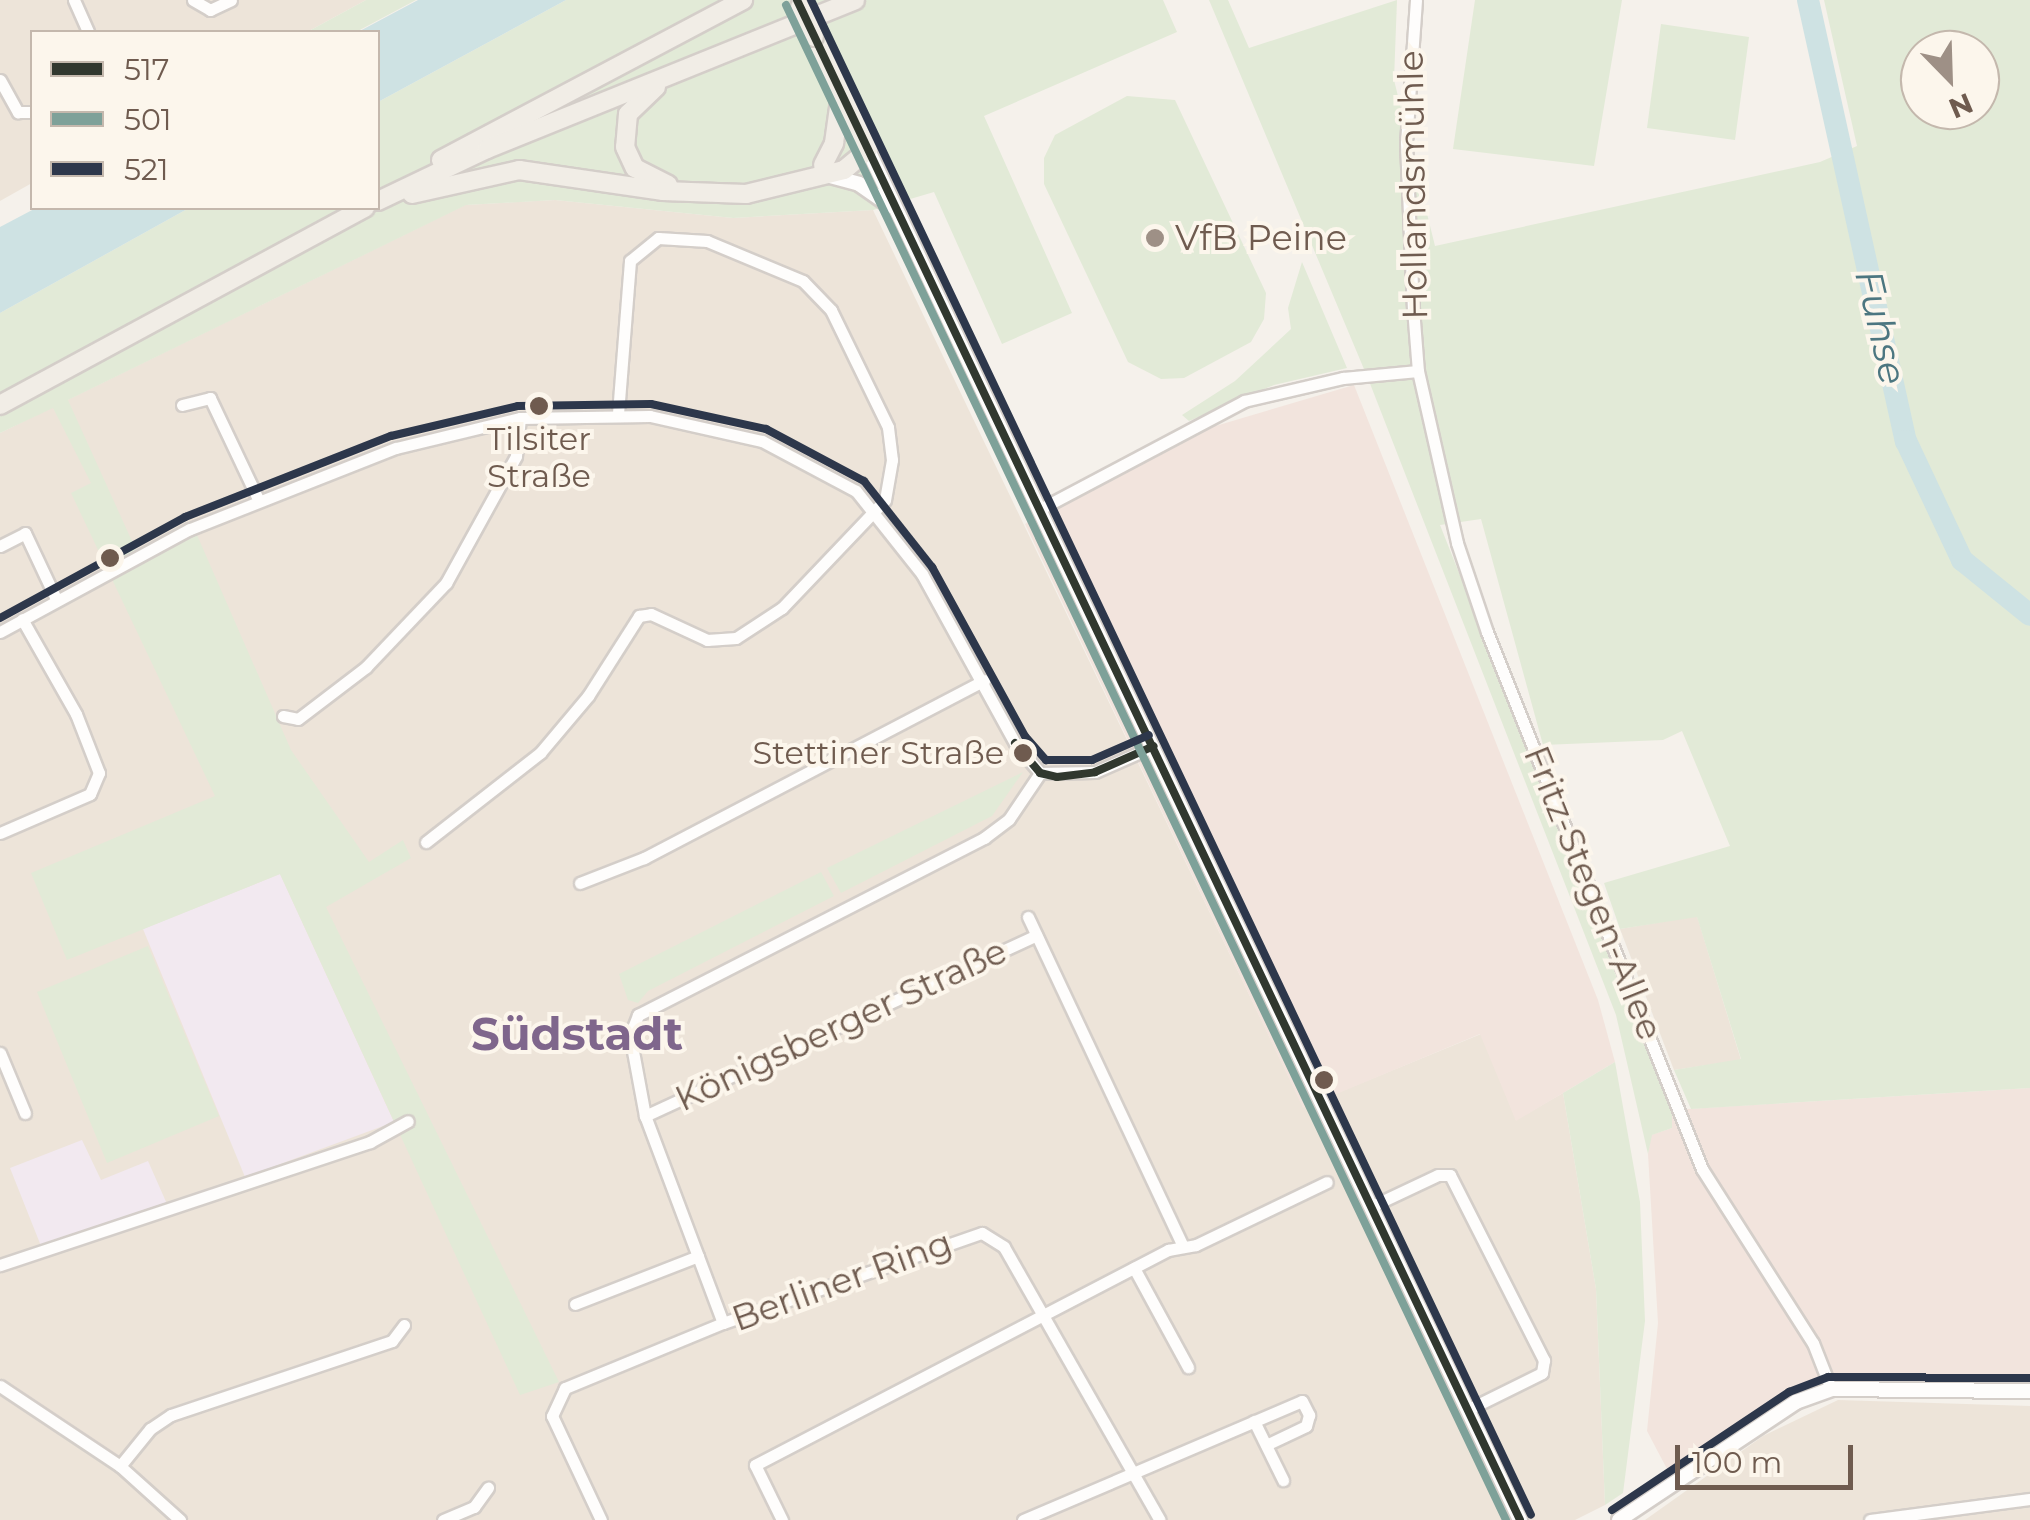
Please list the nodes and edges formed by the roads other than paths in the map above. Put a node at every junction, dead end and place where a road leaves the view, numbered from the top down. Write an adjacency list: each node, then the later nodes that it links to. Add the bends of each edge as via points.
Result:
1 (74, 0): 8 (street)
2 (193, 0): 3 (street, via 210,10)
3 (231, 0)
4 (855, 0): 9 (main road)
5 (1416, 0): 21 (street, Hollandsmühle, via 1406,143)
6 (736, 2): 15 (main road, via 459,148)
7 (798, 4): 11 (main road, bridge)
8 (87, 30)
9 (702, 60): 15 (main road); 16 (main road, via 634,103 623,134 635,168)
10 (0, 80): 12 (street, via 18,112)
11 (840, 92): 13 (main road); 14 (main road)
12 (30, 112)
13 (868, 150): 14 (main road, via 857,164); 20 (street)
14 (825, 170): 16 (main road, via 746,194); 20 (street, via 874,192)
15 (395, 192): 17 (main road)
16 (692, 193): 18 (main road, via 519,170)
17 (380, 201)
18 (380, 201)
19 (362, 210): 22 (main road)
20 (898, 214): 27 (street)
21 (1418, 371): 27 (street, via 1343,378 1244,401); 58 (street, Fritz-Stegen-Allee, via 1443,488 1482,618 1702,1169 1814,1343)
22 (0, 404)
23 (182, 405): 26 (street, via 210,398)
24 (618, 415): 25 (street); 28 (street, via 683,421 762,441 839,478); 28 (street, via 630,261 658,238 707,241 802,281 832,310 870,382 892,444)
25 (520, 418): 26 (street, via 432,436); 34 (street, via 516,456 446,583 366,667 298,719)
26 (258, 499): 30 (street)
27 (1042, 508): 35 (street)
28 (878, 513): 33 (street, via 945,609); 38 (street, via 782,608 736,638 706,640 651,614 639,616 588,696 540,753)
29 (0, 546): 30 (street, via 25,533)
30 (56, 599): 31 (street)
31 (22, 619): 32 (street); 37 (street, via 76,714 99,774 90,794)
32 (0, 632)
33 (984, 680): 36 (street, via 1015,743); 39 (street, via 644,858)
34 (283, 716)
35 (1154, 746): 36 (street, via 1076,776); 47 (street)
36 (1040, 773): 44 (street, via 1009,819 984,838 638,1015 630,1035)
37 (0, 833)
38 (426, 842)
39 (580, 883)
40 (1028, 917): 41 (street, Königsberger Straße)
41 (1036, 934): 44 (street, Königsberger Straße); 48 (street, Königsberger Straße)
42 (0, 1054): 43 (street)
43 (25, 1113)
44 (646, 1116): 49 (street)
45 (408, 1121): 50 (street, via 370,1142)
46 (1328, 1182): 48 (street, via 1196,1246)
47 (1370, 1208): 60 (street); 60 (street, via 1438,1174 1450,1175 1544,1360 1542,1373)
48 (1182, 1245): 51 (street)
49 (698, 1256): 52 (street); 54 (street)
50 (0, 1266)
51 (1134, 1268): 53 (street); 56 (street)
52 (575, 1304)
53 (1041, 1317): 54 (street, Berliner Ring, via 1004,1247 982,1233); 64 (street, Berliner Ring); 72 (street, via 754,1465)
54 (722, 1323): 71 (street, Berliner Ring, via 626,1360 556,1398 552,1416)
55 (404, 1325): 63 (street, via 392,1341 171,1415)
56 (1188, 1367)
57 (0, 1386): 63 (street)
58 (1831, 1389): 59 (street); 76 (street, via 1796,1402)
59 (2030, 1391)
60 (1467, 1410): 75 (street)
61 (1254, 1421): 62 (street); 62 (street, via 1295,1401 1306,1407 1306,1426); 64 (street)
62 (1266, 1444): 65 (street)
63 (120, 1466): 69 (street)
64 (1135, 1475): 73 (street, via 1121,1475); 74 (street, Berliner Ring)
65 (1283, 1480)
66 (488, 1488): 70 (street, via 474,1507)
67 (2030, 1499): 68 (street)
68 (1920, 1515): 77 (street)
69 (180, 1520)
70 (444, 1520)
71 (601, 1520)
72 (782, 1520)
73 (1024, 1520)
74 (1160, 1520)
75 (1520, 1520)
76 (1619, 1520)
77 (1870, 1520)

